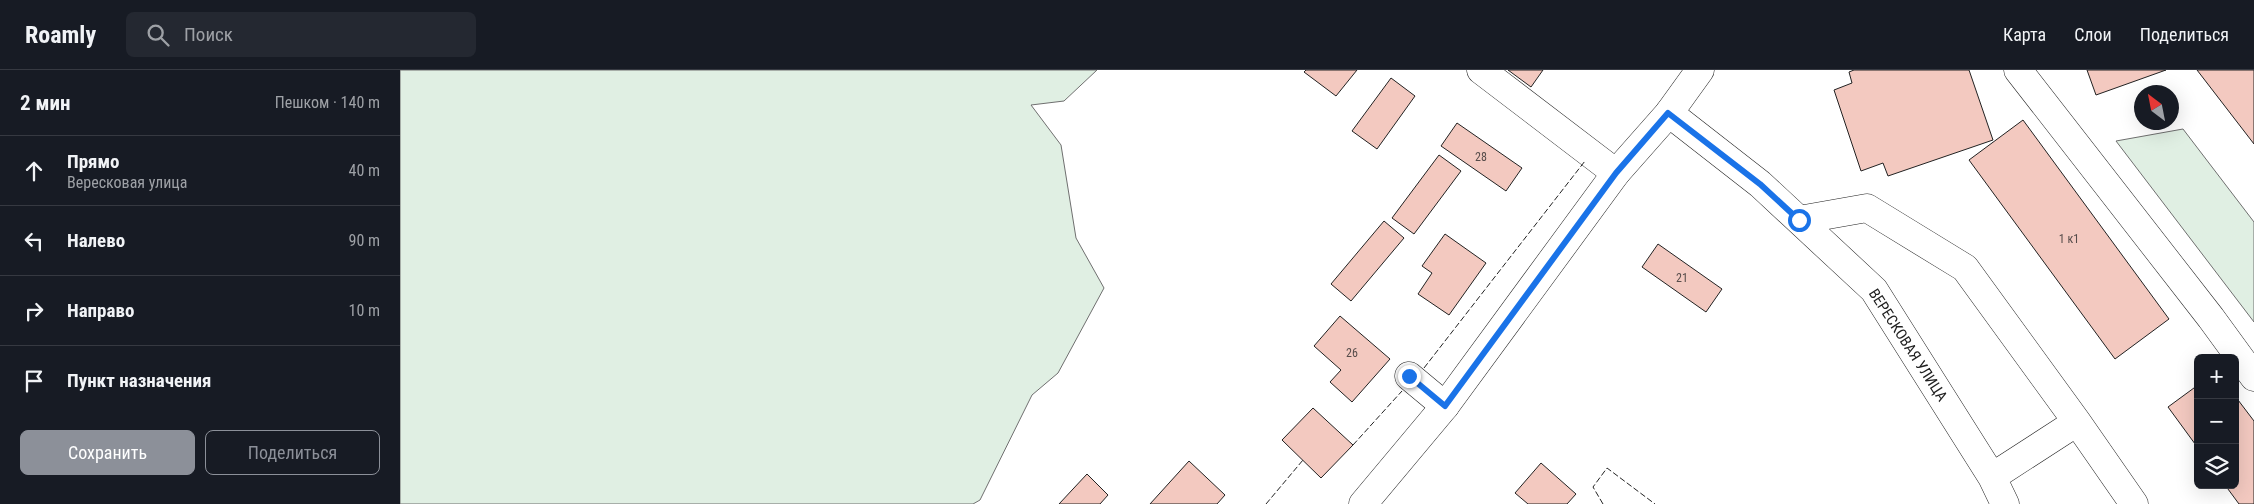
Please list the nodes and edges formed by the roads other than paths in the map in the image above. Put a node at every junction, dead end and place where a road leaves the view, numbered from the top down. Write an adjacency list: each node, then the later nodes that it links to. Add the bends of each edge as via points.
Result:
1 (1481, 70): 5 (main road)
2 (1700, 70): 4 (main road)
3 (2018, 70): 8 (main road)
4 (1668, 113): 5 (main road); 6 (main road, ВЕРЕСКОВАЯ УЛИЦА, via 1760,184)
5 (1616, 173): 9 (main road)
6 (1799, 220): 10 (main road, via 1868,208 1965,268); 11 (main road, ВЕРЕСКОВАЯ УЛИЦА, via 1874,290)
7 (1409, 376): 9 (main road)
8 (2254, 377)
9 (1445, 406): 12 (main road)
10 (2077, 422): 11 (main road); 14 (main road)
11 (1992, 477): 13 (main road, ВЕРЕСКОВАЯ УЛИЦА)
12 (1363, 504)
13 (2005, 504)
14 (2134, 504)

